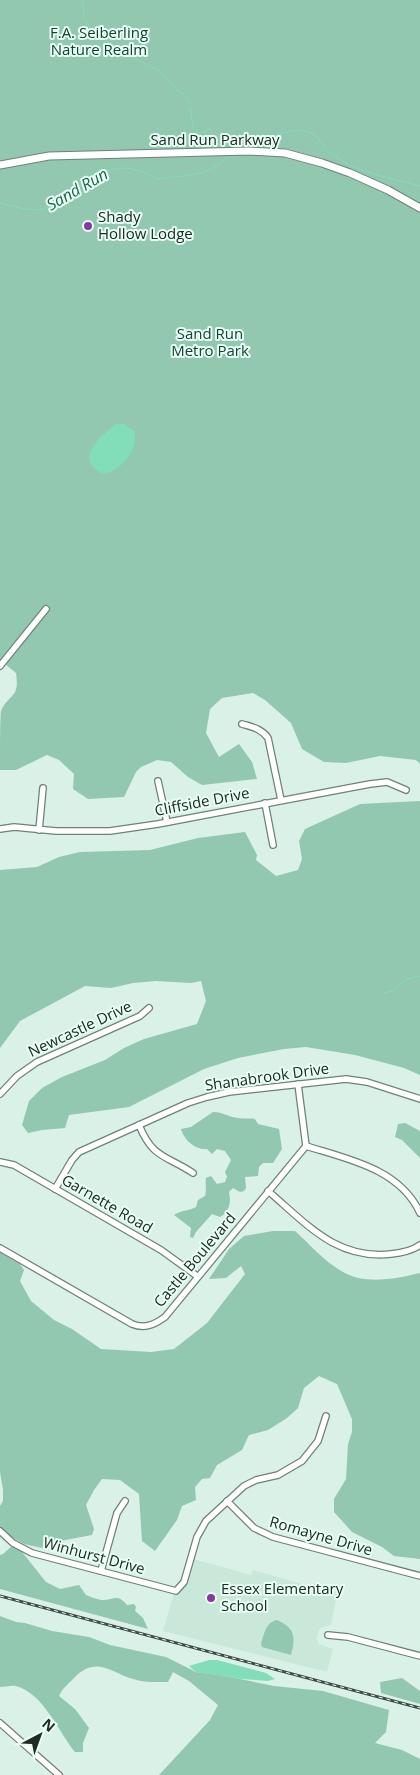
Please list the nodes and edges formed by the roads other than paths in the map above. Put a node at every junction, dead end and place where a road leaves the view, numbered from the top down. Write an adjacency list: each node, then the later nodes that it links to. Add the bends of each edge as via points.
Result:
1 (0, 165): 2 (street, Sand Run Parkway, via 49,156 285,153 350,173)
2 (420, 208)
3 (46, 609): 4 (street)
4 (0, 666)
5 (242, 724): 9 (street, via 260,730 268,738)
6 (158, 781): 11 (street)
7 (42, 788): 13 (street)
8 (406, 790): 9 (street, Cliffside Drive, via 387,782)
9 (281, 800): 10 (street, Cliffside Drive)
10 (265, 803): 11 (street, Cliffside Drive); 14 (street)
11 (167, 822): 13 (street, Cliffside Drive, via 81,832)
12 (0, 829): 13 (street, Cliffside Drive)
13 (39, 830)
14 (273, 845)
15 (149, 1008): 17 (street, Newcastle Drive, via 140,1016 25,1069)
16 (298, 1084): 18 (street, Shanabrook Drive, via 357,1080); 19 (street, Shanabrook Drive, via 207,1097); 20 (street)
17 (0, 1094)
18 (420, 1099)
19 (140, 1125): 22 (street, via 144,1138 155,1151); 23 (street, Shanabrook Drive, via 80,1152)
20 (306, 1146): 24 (street, Castle Boulevard); 25 (street, via 386,1175 409,1195)
21 (0, 1162): 23 (street, Garnette Road, via 14,1165)
22 (193, 1173)
23 (55, 1189): 28 (street, Garnette Road, via 161,1250)
24 (268, 1191): 26 (street, via 326,1239 350,1251 373,1256 407,1251); 28 (street, Castle Boulevard)
25 (420, 1213)
26 (420, 1245)
27 (0, 1248): 28 (street, Castle Boulevard, via 138,1326 148,1326 165,1317)
28 (197, 1276)
29 (326, 1416): 31 (street, via 318,1441 302,1461 278,1475 250,1483)
30 (125, 1501): 33 (street, via 117,1513)
31 (227, 1501): 33 (street, Winhurst Drive, via 201,1528 184,1582 176,1591); 34 (street, Romayne Drive, via 254,1528 273,1537)
32 (0, 1531): 33 (street, Winhurst Drive, via 13,1543 32,1553)
33 (101, 1572)
34 (420, 1576)
35 (328, 1635): 36 (street, via 348,1637)
36 (420, 1656)
37 (0, 1723): 38 (street)
38 (59, 1775)

